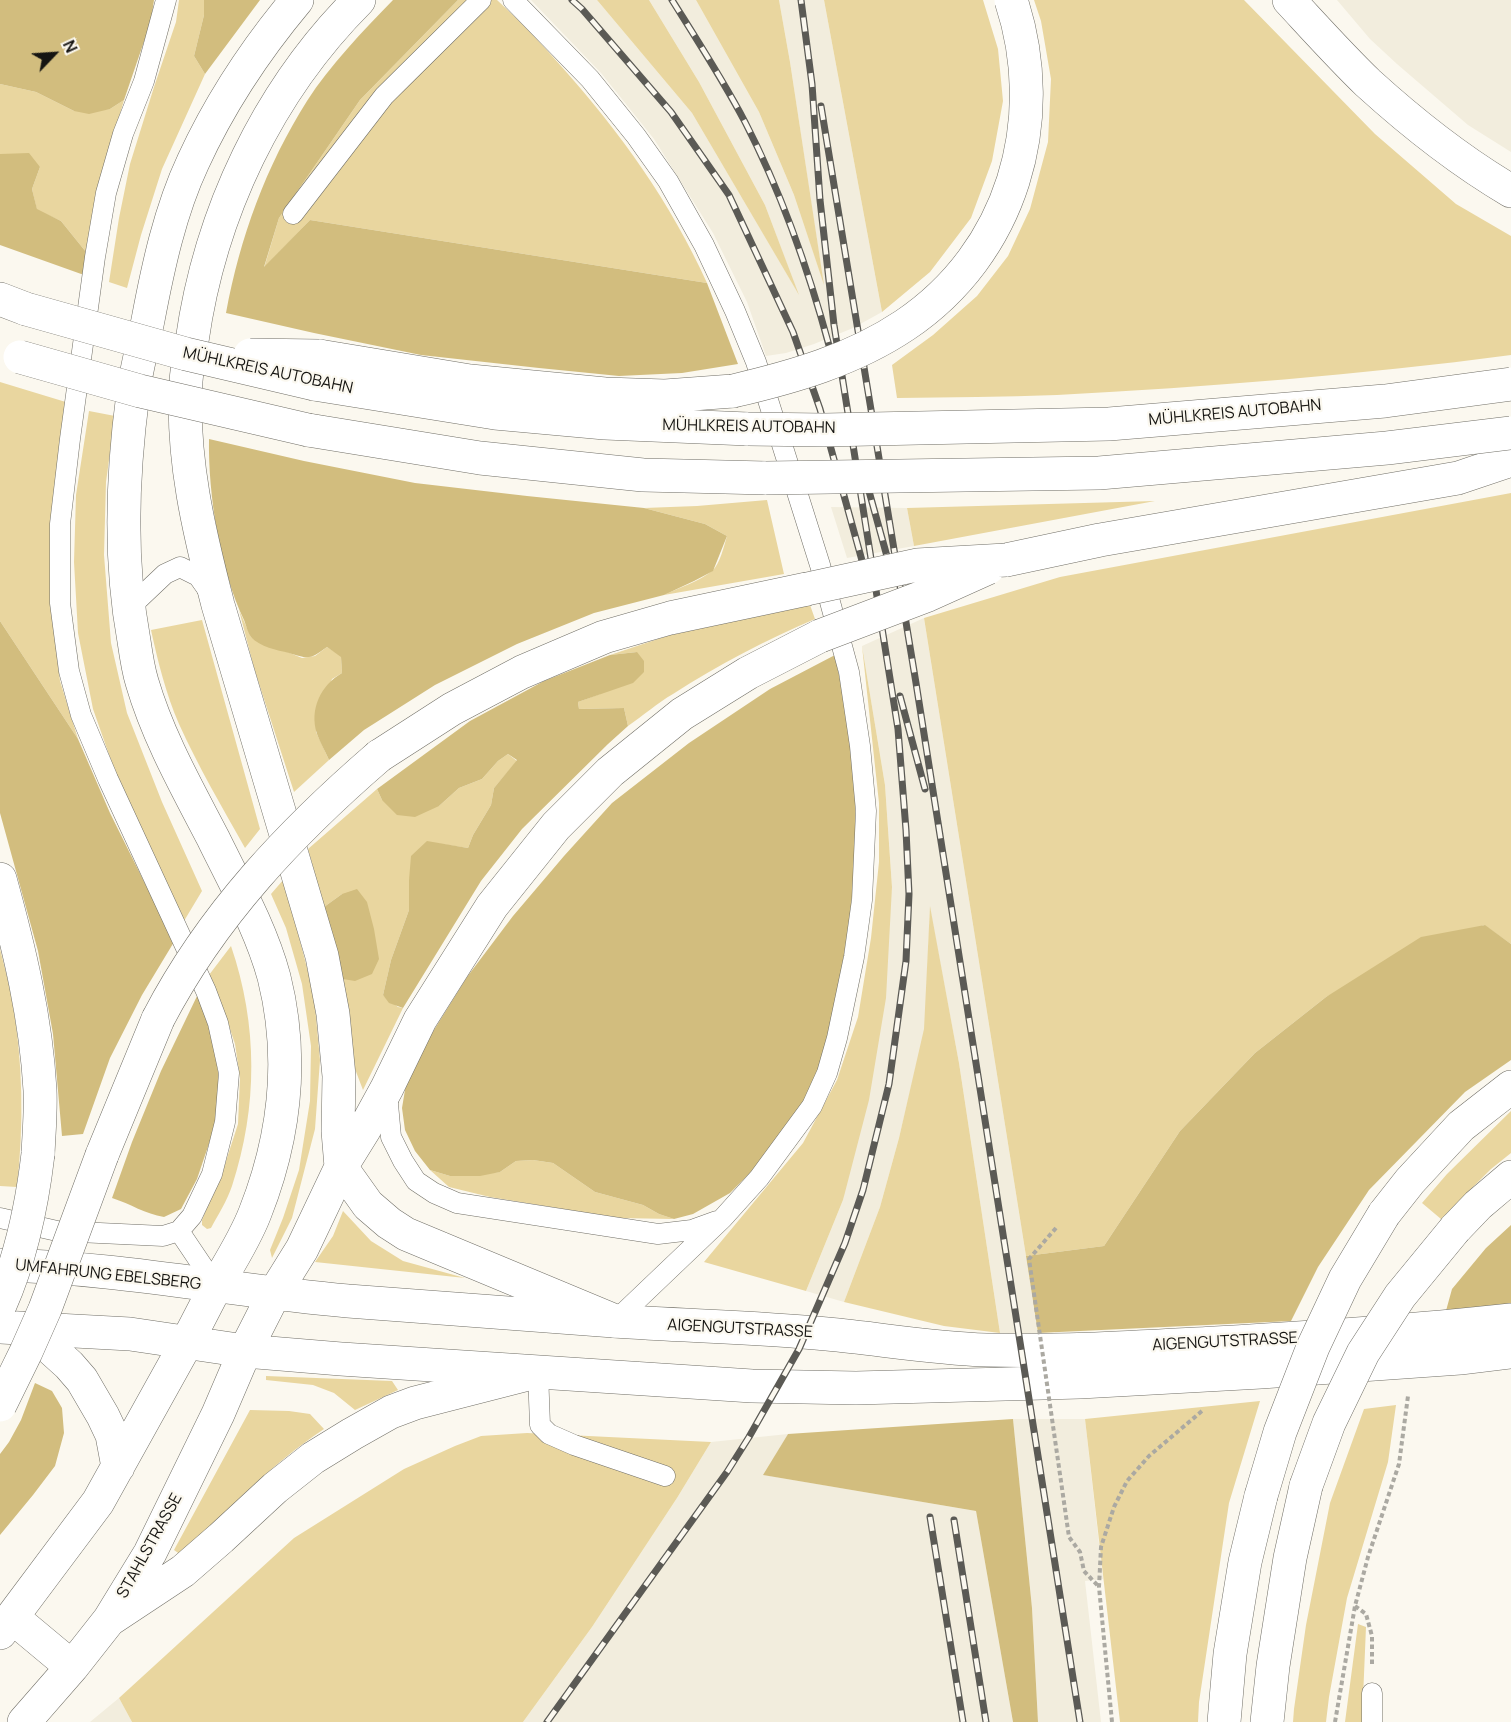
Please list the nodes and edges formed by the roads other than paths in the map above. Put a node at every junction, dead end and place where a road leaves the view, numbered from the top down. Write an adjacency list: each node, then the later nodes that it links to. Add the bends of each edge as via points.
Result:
1 (166, 0): 26 (lane, via 144,81 123,134 100,225 60,524 60,603 69,672 81,715 206,991 229,1073 225,1122 212,1174 192,1216)
2 (297, 0): 18 (main road, via 255,54 209,130 180,194 166,241 133,392 125,466 123,545)
3 (359, 0): 17 (main road, via 308,57 283,92 227,204 206,265 186,381 186,433 190,484)
4 (482, 0): 9 (lane, via 384,96)
5 (513, 0): 25 (lane, via 590,79 636,136 704,245 756,362 849,672 866,811 862,900 837,1038 812,1106 759,1178)
6 (1011, 0): 12 (main road, bridge, via 1024,56 1027,112 1009,196 967,269 927,309 882,339 784,379 732,391 665,396)
7 (1289, 0): 8 (main road, via 1368,82 1421,128)
8 (1511, 191)
9 (292, 214)
10 (13, 304): 12 (main road, MÜHLKREIS AUTOBAHN, bridge, via 186,354)
11 (10, 353): 14 (main road, bridge, via 140,391 308,430 480,458 643,475 766,478 1099,473)
12 (316, 370): 13 (main road, MÜHLKREIS AUTOBAHN, bridge, via 495,413 605,423 824,430 1109,424 1385,400)
13 (1511, 384)
14 (1511, 433)
15 (1511, 460): 16 (main road, via 1458,478)
16 (1006, 560): 21 (main road, STAHLSTRASSE, bridge, via 820,636 748,673 682,714 610,772 556,826 492,906 420,1020); 38 (main road, bridge, via 917,565 670,618 604,637 482,693 379,756 270,859 201,945 158,1018 45,1309)
17 (218, 605): 18 (lane, via 198,576 180,567 165,574); 22 (main road, via 322,956 339,1076)
18 (128, 609): 28 (main road, via 141,681 165,742 255,926 273,975 284,1027 285,1094 274,1154 255,1215)
19 (0, 879): 30 (main road, bridge, via 22,961 40,1090 33,1193)
20 (1511, 1087): 46 (main road, bridge, via 1461,1126 1384,1214 1345,1279 1313,1347 1280,1432 1245,1562)
21 (387, 1088): 22 (main road, STAHLSTRASSE); 25 (lane, via 391,1137 403,1161 416,1181 457,1203 658,1233 692,1230)
22 (341, 1167): 29 (main road, STAHLSTRASSE, via 302,1249); 32 (main road, via 368,1205 406,1234)
23 (1511, 1177): 47 (main road, bridge, via 1478,1205 1400,1296 1363,1353 1329,1423 1306,1486 1290,1558)
24 (0, 1218): 26 (lane, via 57,1230 163,1236)
25 (722, 1219): 32 (lane)
26 (179, 1231): 28 (lane)
27 (0, 1265): 28 (main road, UMFAHRUNG EBELSBERG, via 58,1267)
28 (216, 1286): 29 (main road, AIGENGUTSTRASSE); 34 (main road)
29 (274, 1294): 32 (main road, AIGENGUTSTRASSE); 35 (main road, STAHLSTRASSE)
30 (0, 1305)
31 (1511, 1320): 32 (main road, AIGENGUTSTRASSE, via 1077,1350 983,1350 826,1334)
32 (615, 1321)
33 (14, 1327): 34 (main road); 39 (main road, via 69,1365 82,1380 111,1435)
34 (188, 1342): 35 (main road); 39 (main road)
35 (245, 1351): 37 (main road, AIGENGUTSTRASSE); 41 (main road, STAHLSTRASSE, via 150,1553)
36 (1511, 1352): 37 (main road, AIGENGUTSTRASSE, via 1080,1382 856,1388 752,1386)
37 (538, 1371): 40 (lane, via 540,1425 549,1434); 41 (main road, via 435,1397 381,1417 313,1458 183,1571)
38 (0, 1405)
39 (118, 1467): 42 (main road, via 98,1502)
40 (665, 1476)
41 (109, 1620): 43 (main road, STAHLSTRASSE)
42 (6, 1625): 43 (main road)
43 (72, 1667): 45 (main road, STAHLSTRASSE)
44 (1372, 1693): 48 (lane)
45 (28, 1720)
46 (1224, 1722)
47 (1267, 1722)
48 (1372, 1722)

